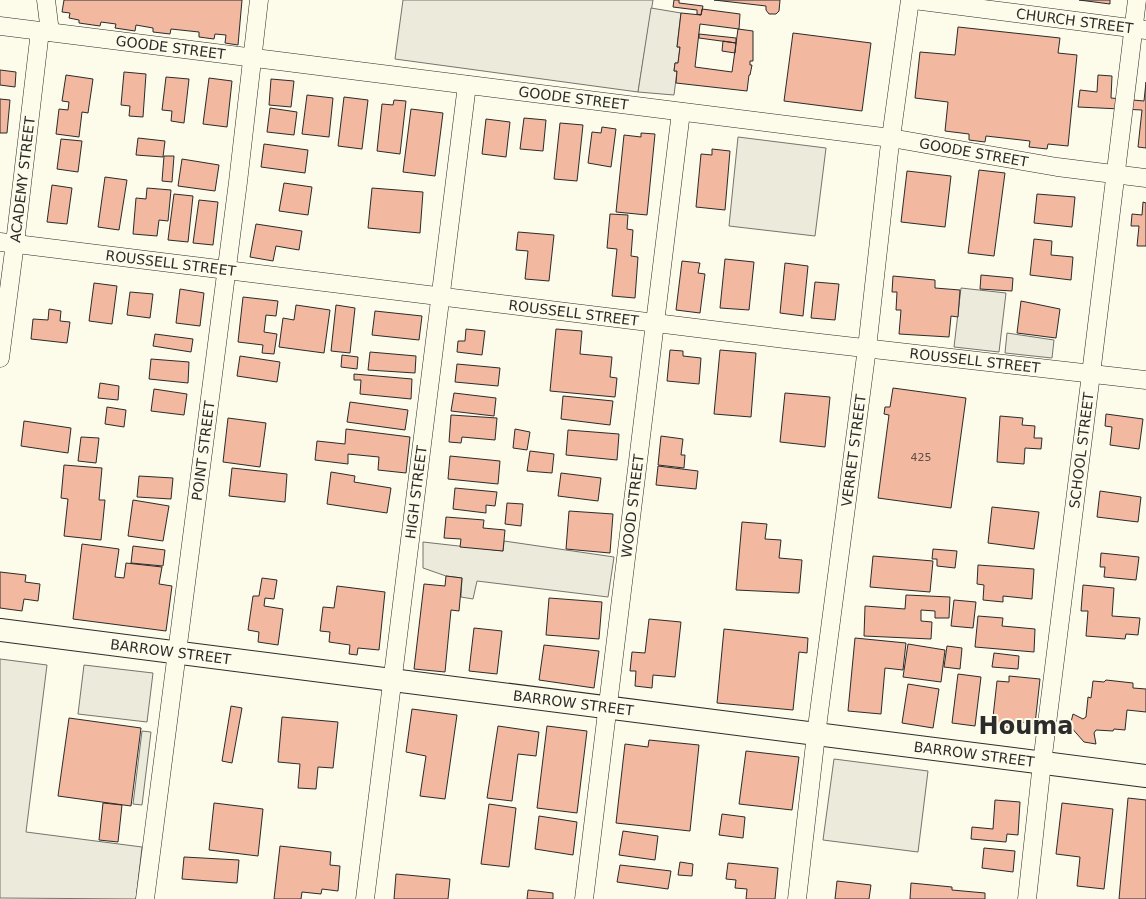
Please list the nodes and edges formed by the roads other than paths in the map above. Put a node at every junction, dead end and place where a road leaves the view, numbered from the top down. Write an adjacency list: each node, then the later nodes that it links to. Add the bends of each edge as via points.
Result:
1 (46, 0): 8 (street, ACADEMY STREET)
2 (259, 0): 9 (street, POINT STREET)
3 (910, 0): 12 (street, VERRET STREET)
4 (914, 0): 7 (street, CHURCH STREET)
5 (1136, 0): 7 (street, SCHOOL STREET)
6 (0, 26): 8 (street, GOODE STREET)
7 (1139, 29): 13 (street, SCHOOL STREET)
8 (45, 32): 9 (street, GOODE STREET); 15 (street, ACADEMY STREET)
9 (251, 58): 10 (street, GOODE STREET); 16 (street, POINT STREET)
10 (467, 85): 11 (street, GOODE STREET); 17 (street, HIGH STREET)
11 (681, 112): 12 (street, GOODE STREET); 18 (street, WOOD STREET)
12 (891, 138): 13 (street, GOODE STREET); 19 (street, VERRET STREET)
13 (1116, 174): 14 (street, GOODE STREET); 21 (street, SCHOOL STREET)
14 (1146, 178)
15 (8, 242): 16 (street, ROUSSELL STREET); 20 (street, ACADEMY STREET)
16 (226, 270): 17 (street, ROUSSELL STREET); 24 (street, POINT STREET)
17 (441, 297): 18 (street, ROUSSELL STREET); 25 (street, HIGH STREET)
18 (655, 322): 19 (street, ROUSSELL STREET); 26 (street, WOOD STREET)
19 (867, 348): 21 (street, ROUSSELL STREET); 27 (street, VERRET STREET)
20 (0, 358)
21 (1092, 374): 22 (street, ROUSSELL STREET); 28 (street, SCHOOL STREET)
22 (1146, 380)
23 (0, 630): 24 (main road, BARROW STREET)
24 (176, 653): 25 (main road, BARROW STREET); 30 (street, POINT STREET)
25 (393, 680): 26 (main road, BARROW STREET); 31 (street, HIGH STREET)
26 (608, 708): 27 (main road, BARROW STREET); 32 (street, WOOD STREET)
27 (816, 735): 28 (main road, BARROW STREET); 33 (street, VERRET STREET)
28 (1042, 764): 29 (main road, BARROW STREET); 34 (street, SCHOOL STREET)
29 (1146, 776)
30 (145, 899)
31 (365, 899)
32 (584, 899)
33 (797, 899)
34 (1026, 899)

